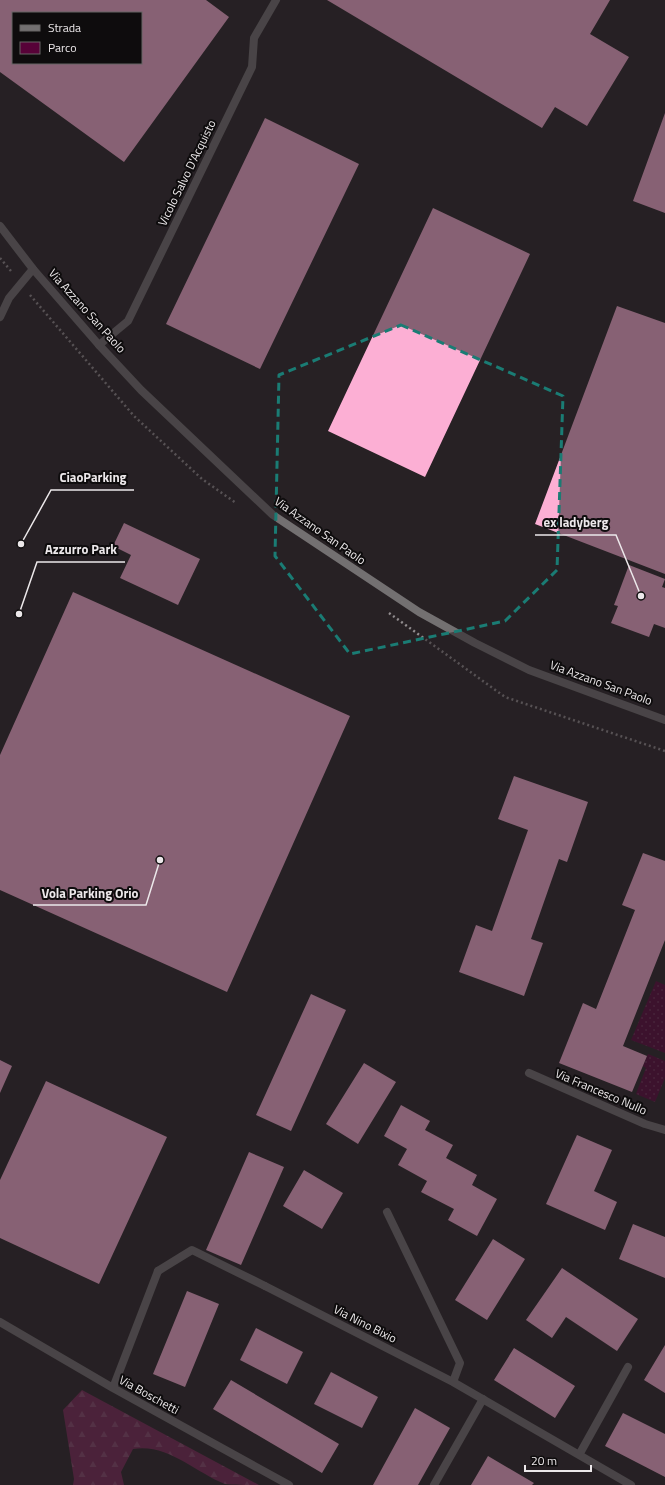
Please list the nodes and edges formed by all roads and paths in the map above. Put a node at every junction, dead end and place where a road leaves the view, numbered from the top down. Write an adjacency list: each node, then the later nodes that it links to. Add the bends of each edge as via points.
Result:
1 (276, 0): 5 (street, Vicolo Salvo D'Acquisto, via 254,38 252,66 128,321)
2 (0, 226): 3 (street, Via Azzano San Paolo)
3 (33, 269): 4 (street, via 9,298); 5 (street, Via Azzano San Paolo)
4 (0, 317)
5 (99, 345): 6 (street, Via Azzano San Paolo, via 141,390 273,515 406,603 475,643 529,670)
6 (665, 720)
7 (529, 1074): 8 (street, Via Francesco Nullo, via 645,1124)
8 (665, 1130)
9 (387, 1212): 12 (street, via 460,1363)
10 (0, 1322): 13 (street, Via Boschetti)
11 (628, 1367): 15 (street)
12 (453, 1382): 13 (street, Via Nino Bixio, via 192,1250 158,1271); 14 (street, Via Nino Bixio)
13 (113, 1388): 16 (street, Via Boschetti)
14 (483, 1399): 15 (street, Via Nino Bixio); 17 (street)
15 (579, 1455): 18 (street, Via Nino Bixio)
16 (288, 1485)
17 (434, 1485)
18 (631, 1485)

